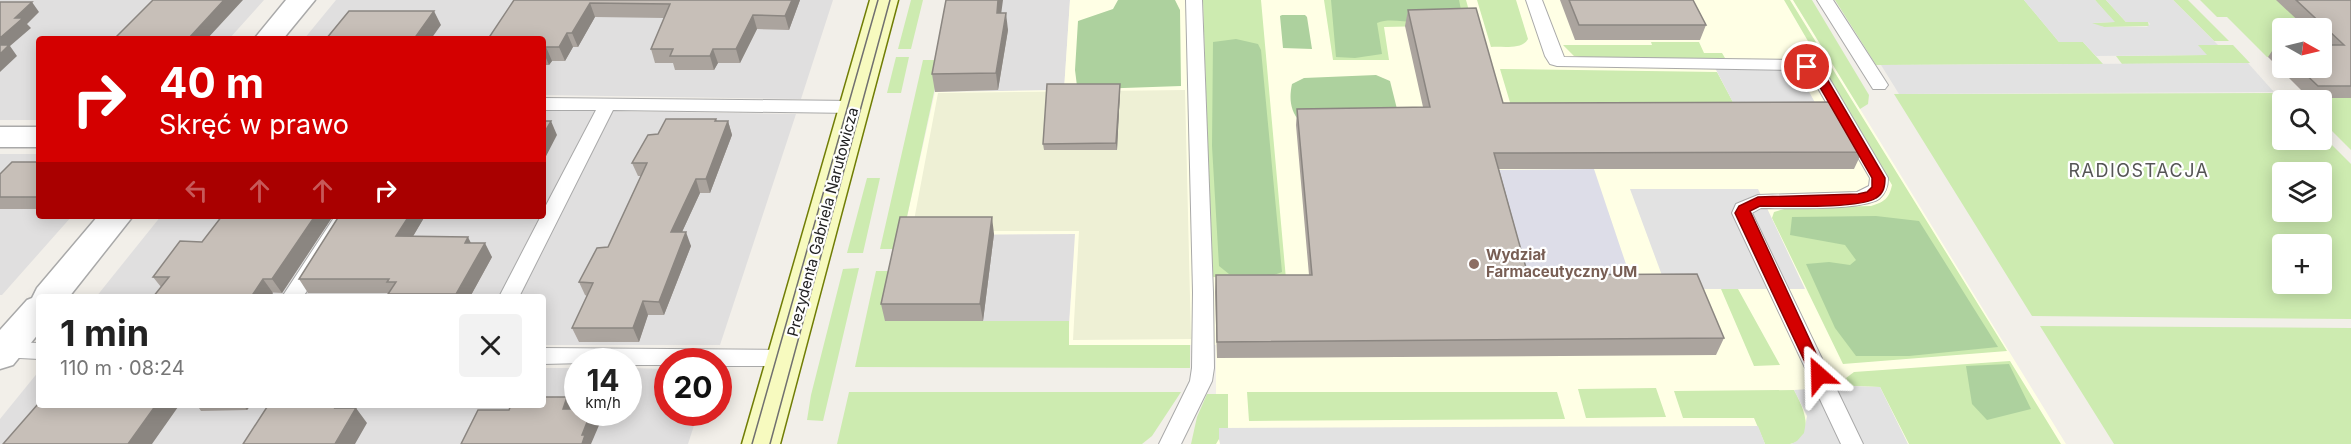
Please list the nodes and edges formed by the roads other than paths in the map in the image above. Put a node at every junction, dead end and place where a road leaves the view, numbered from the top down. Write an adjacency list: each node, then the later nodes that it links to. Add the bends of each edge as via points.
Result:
1 (300, 0): 6 (street)
2 (884, 0): 10 (street, Prezydenta Gabriela Narutowicza)
3 (1194, 0): 24 (lane, via 1203,368 1201,381)
4 (1534, 0): 25 (lane, via 1553,56 1563,62 1799,65 1814,69 1819,75 1879,178 1878,188 1858,199 1758,202 1742,213)
5 (1825, 0): 7 (lane)
6 (270, 36)
7 (1880, 85)
8 (546, 104): 9 (lane)
9 (607, 105): 10 (lane); 17 (lane)
10 (854, 107): 22 (street, Prezydenta Gabriela Narutowicza)
11 (0, 137): 12 (street)
12 (36, 137)
13 (114, 219): 15 (street)
14 (343, 219): 16 (lane)
15 (52, 294)
16 (294, 294)
17 (511, 294)
18 (36, 313): 20 (street)
19 (36, 351): 20 (lane)
20 (2, 353)
21 (546, 356): 22 (lane)
22 (786, 358): 23 (street, Prezydenta Gabriela Narutowicza)
23 (761, 444)
24 (1170, 444)
25 (1852, 444)

